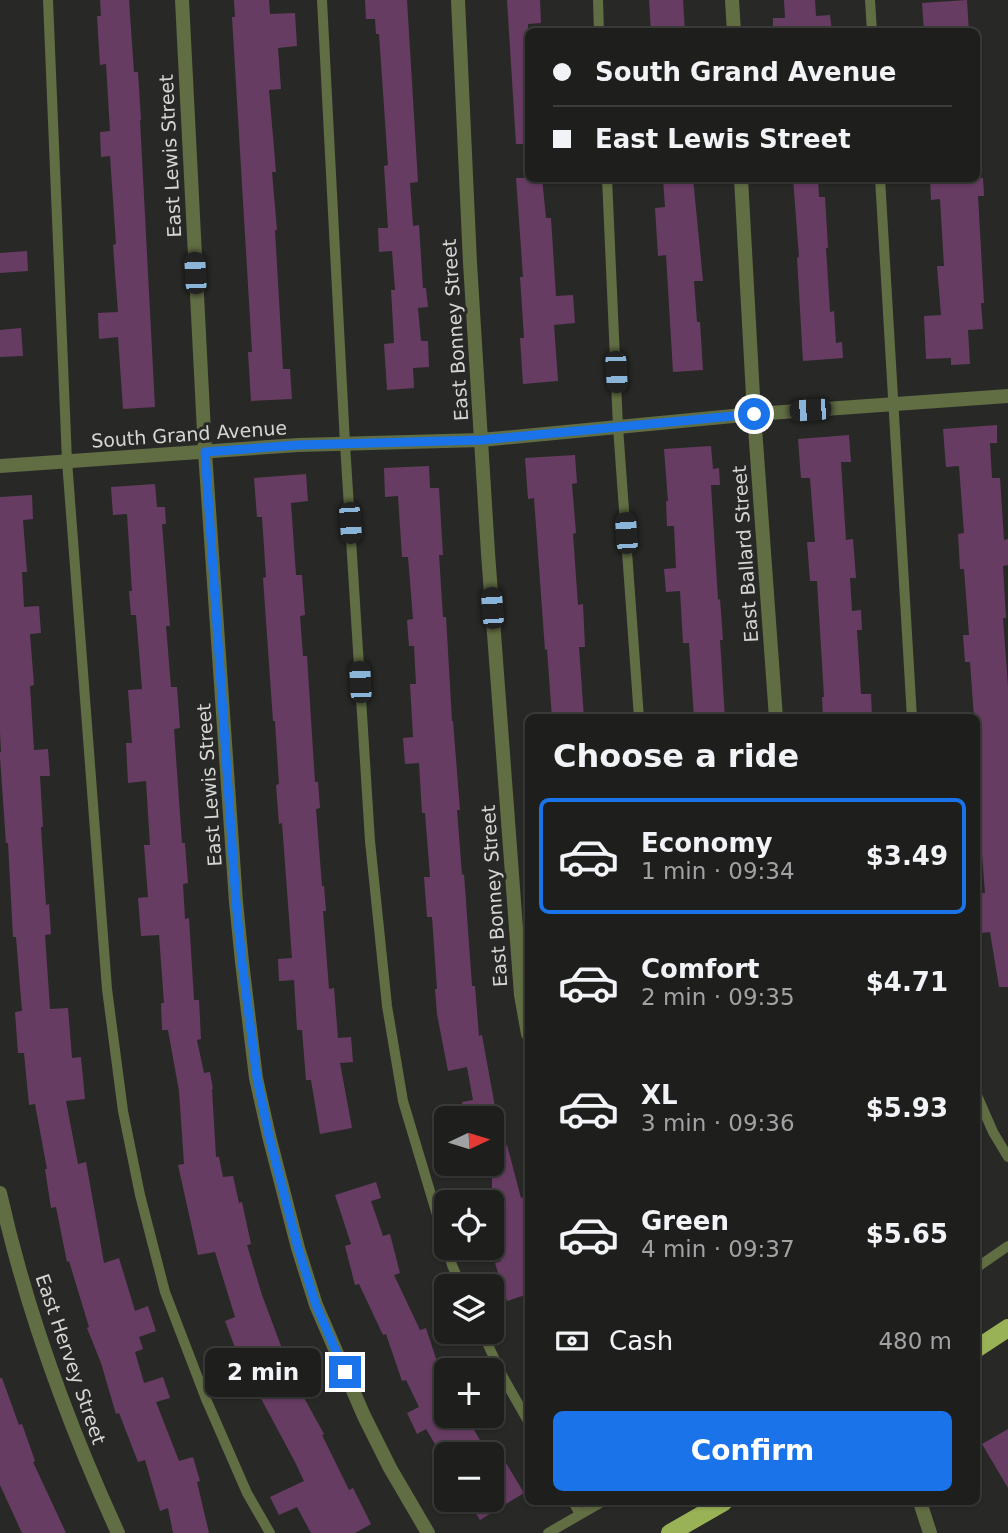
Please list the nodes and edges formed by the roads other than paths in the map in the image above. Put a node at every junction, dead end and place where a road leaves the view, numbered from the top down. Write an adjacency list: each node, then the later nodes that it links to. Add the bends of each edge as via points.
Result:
1 (48, 0): 21 (lane)
2 (182, 0): 20 (street, East Lewis Street)
3 (322, 0): 19 (lane)
4 (458, 0): 18 (street, East Bonney Street)
5 (598, 0): 8 (lane)
6 (732, 0): 9 (street)
7 (870, 0): 10 (lane)
8 (600, 28)
9 (734, 28)
10 (872, 28)
11 (607, 182): 17 (lane)
12 (741, 182): 16 (street, East Ballard Street)
13 (880, 182): 15 (lane)
14 (1008, 396): 15 (street, South Grand Avenue)
15 (893, 404): 16 (street, South Grand Avenue); 25 (lane)
16 (754, 414): 17 (street, South Grand Avenue); 24 (street, East Ballard Street)
17 (618, 427): 18 (street, South Grand Avenue); 23 (lane)
18 (481, 440): 19 (street, South Grand Avenue); 26 (street, East Bonney Street)
19 (345, 444): 20 (street, South Grand Avenue); 32 (lane, via 370,841 387,1006 403,1101)
20 (205, 452): 21 (street, South Grand Avenue); 44 (street, East Lewis Street, via 236,902 257,1078 316,1305 363,1416)
21 (67, 461): 22 (street, South Grand Avenue); 43 (lane, via 107,989 123,1111 165,1292 206,1399 247,1493)
22 (0, 466)
23 (639, 714)
24 (776, 714)
25 (912, 714)
26 (525, 1017)
27 (980, 1102): 28 (lane)
28 (1008, 1157)
29 (0, 1193): 42 (street, East Hervey Street, via 58,1388)
30 (1008, 1246): 31 (lane)
31 (980, 1265)
32 (456, 1274)
33 (1008, 1328): 35 (main road)
34 (488, 1344): 36 (lane)
35 (980, 1346)
36 (525, 1417)
37 (575, 1505): 41 (lane)
38 (596, 1505): 41 (lane)
39 (719, 1505): 46 (main road)
40 (921, 1505): 47 (street)
41 (580, 1514): 45 (lane)
42 (118, 1533)
43 (270, 1533)
44 (428, 1533)
45 (548, 1533)
46 (670, 1533)
47 (930, 1533)

